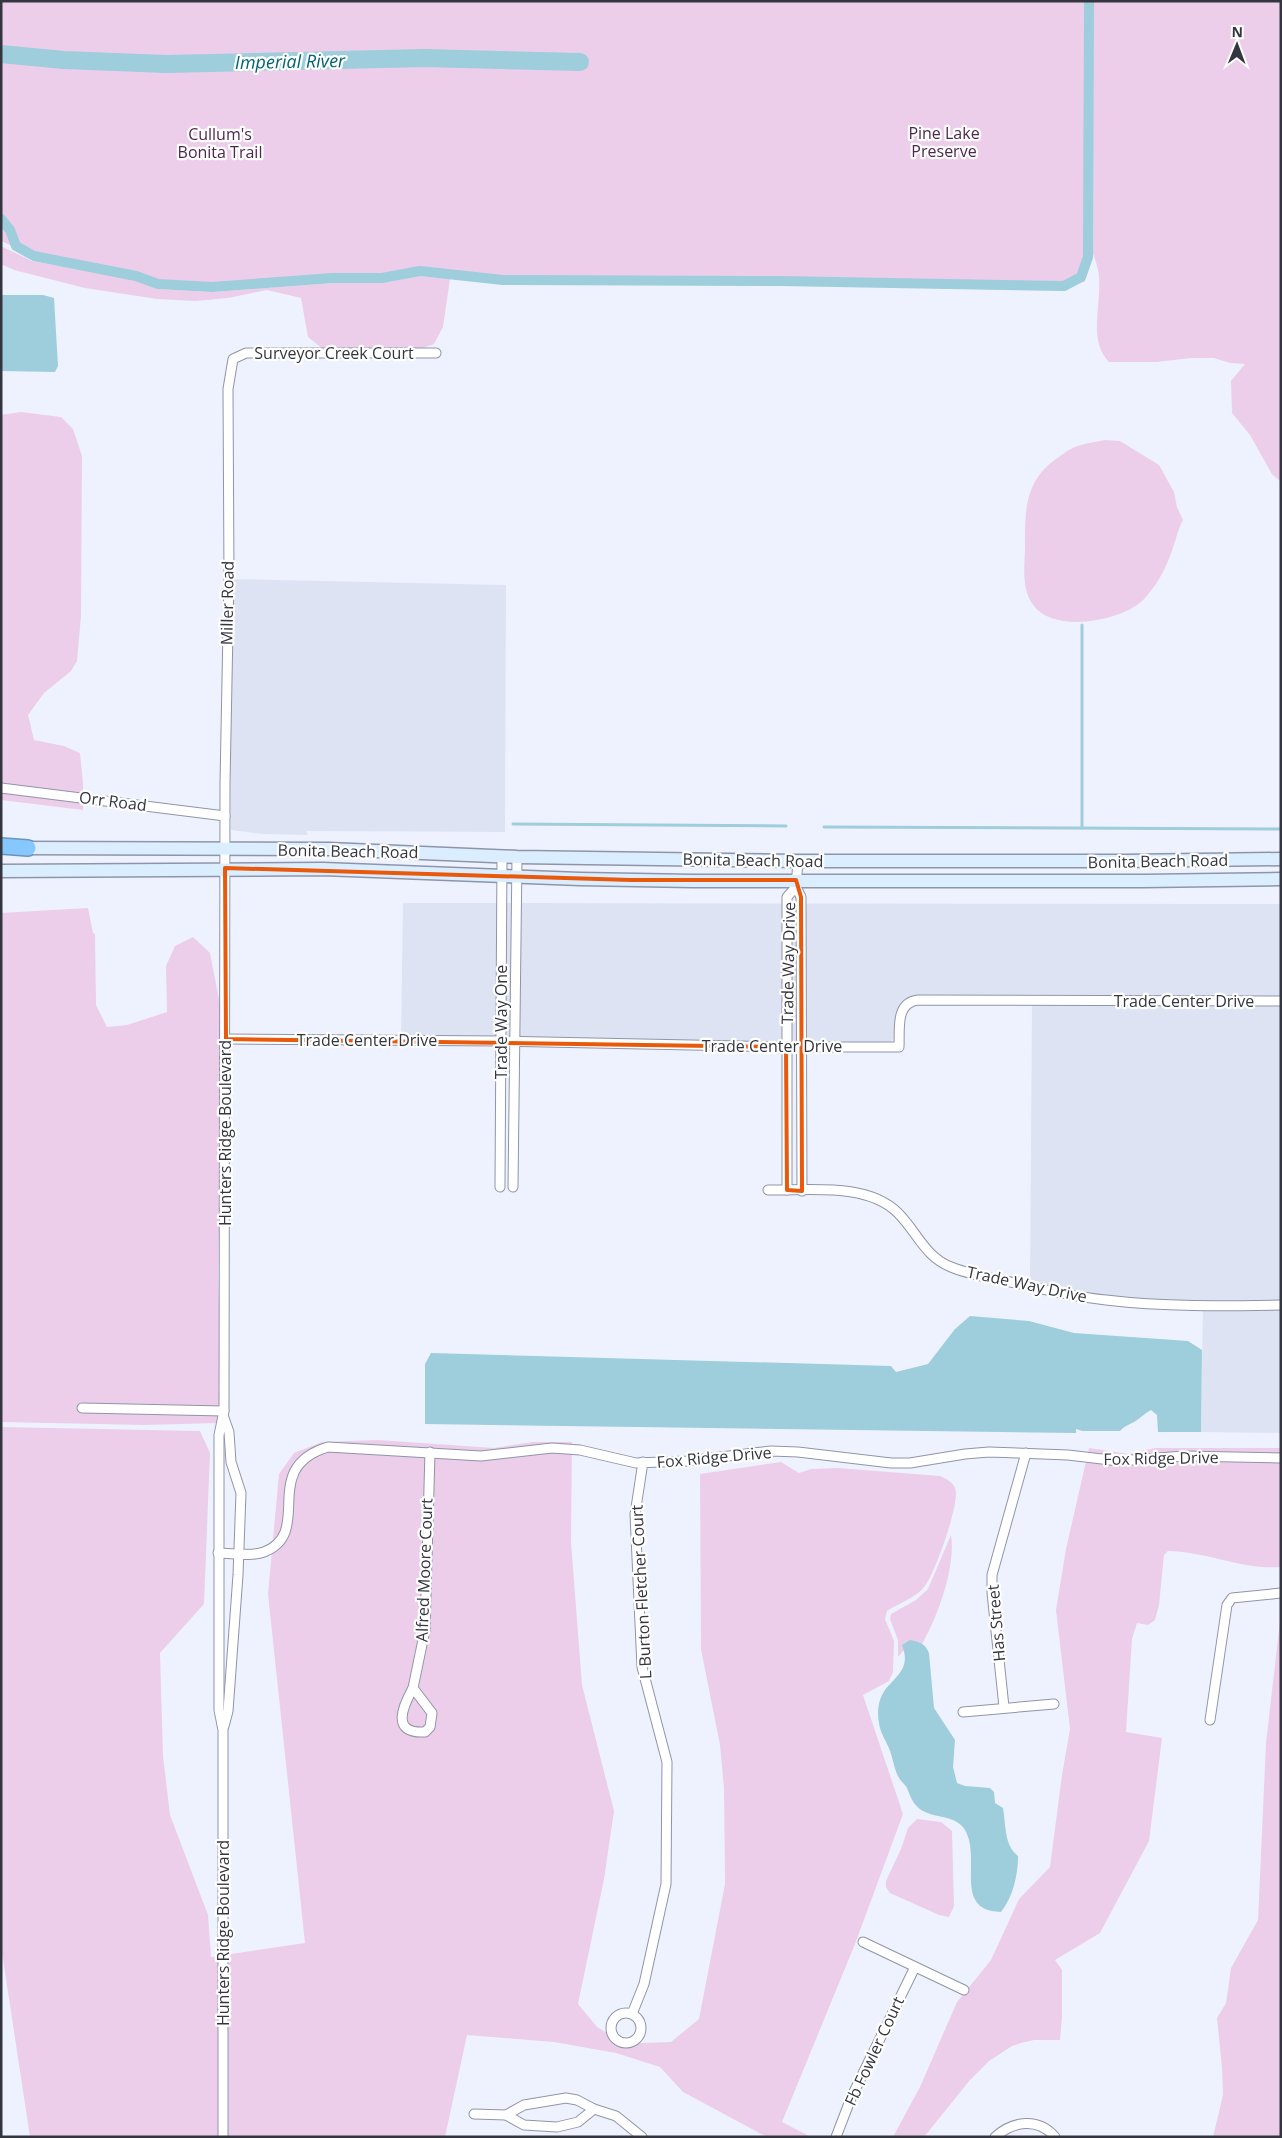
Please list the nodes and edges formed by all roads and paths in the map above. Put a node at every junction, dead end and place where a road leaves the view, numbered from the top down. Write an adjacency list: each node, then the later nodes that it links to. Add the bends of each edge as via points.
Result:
1 (436, 353): 2 (street, Surveyor Creek Court, via 246,353)
2 (233, 358): 4 (street, Miller Road, via 227,399)
3 (1, 788): 4 (street, Orr Road)
4 (225, 816): 7 (street, Miller Road)
5 (1, 847): 6 (highway)
6 (28, 848): 7 (street, Bonita Beach Road)
7 (225, 849): 8 (street, Bonita Beach Road); 12 (street, Hunters Ridge Boulevard)
8 (502, 856): 9 (street, Bonita Beach Road); 14 (street, Trade Way One)
9 (518, 856): 11 (street, Bonita Beach Road); 15 (street, Trade Way One)
10 (1281, 859): 11 (street, Bonita Beach Road)
11 (798, 861): 17 (street, Trade Way Drive)
12 (226, 868): 13 (street, Bonita Beach Road); 14 (street, Bonita Beach Road); 19 (street, Hunters Ridge Boulevard)
13 (1, 871)
14 (502, 875): 15 (street, Bonita Beach Road); 20 (street, Trade Way One)
15 (517, 876): 17 (street, Bonita Beach Road); 21 (street, Trade Way One)
16 (1281, 879): 17 (street, Bonita Beach Road)
17 (796, 884): 22 (street, Trade Way Drive, via 787,897); 23 (street, Trade Way Drive, via 801,897)
18 (1281, 1001): 23 (street, Trade Center Drive, via 918,1000 907,1003 901,1014 900,1047)
19 (226, 1039): 20 (street, Trade Center Drive); 31 (street, Hunters Ridge Boulevard)
20 (501, 1041): 21 (street, Trade Center Drive); 24 (street, Trade Way One)
21 (515, 1041): 22 (street, Trade Center Drive); 25 (street, Trade Way One)
22 (786, 1047): 23 (street, Trade Center Drive); 27 (street, Trade Way Drive)
23 (802, 1047): 28 (street, Trade Way Drive)
24 (500, 1187)
25 (513, 1187)
26 (768, 1190): 27 (street, Trade Way Drive)
27 (787, 1190): 28 (street, Trade Way Drive)
28 (802, 1190): 29 (street, Trade Way Drive, via 861,1192 873,1197 899,1214 932,1256 974,1274 1108,1300 1192,1305)
29 (1281, 1305)
30 (82, 1408): 31 (street)
31 (224, 1414): 36 (street, Hunters Ridge Boulevard, via 218,1436); 37 (street, Hunters Ridge Boulevard, via 230,1432 231,1462 240,1493)
32 (430, 1452): 35 (street, Fox Ridge Drive, via 494,1456 552,1448); 37 (street, Fox Ridge Drive, via 328,1447 311,1452 293,1473 289,1487 289,1516 281,1539 264,1552); 39 (street, Alfred Moore Court, via 425,1630)
33 (1026, 1453): 34 (street, Fox Ridge Drive, via 1119,1461 1184,1456); 35 (street, Fox Ridge Drive, via 965,1454 891,1463 771,1451 687,1461); 41 (street, Has Street, via 992,1575)
34 (1281, 1458)
35 (643, 1462): 48 (street, L Burton Fletcher Court, via 635,1514 642,1667 667,1762 666,1884 644,1984)
36 (218, 1553): 37 (street, Fox Ridge Drive); 44 (street, Hunters Ridge Boulevard, via 219,1710)
37 (239, 1553): 44 (street, Hunters Ridge Boulevard, via 228,1711)
38 (1281, 1593): 43 (street, via 1232,1598 1226,1605)
39 (413, 1688): 39 (street, Alfred Moore Court, via 403,1706 401,1719 410,1730 425,1732 430,1727 432,1713)
40 (1054, 1704): 41 (street)
41 (1004, 1707): 42 (street)
42 (963, 1712)
43 (1210, 1720)
44 (223, 1730): 52 (street, Hunters Ridge Boulevard)
45 (863, 1942): 46 (street)
46 (915, 1967): 47 (street); 54 (street, Fb Fowler Court, via 851,2098)
47 (964, 1990)
48 (632, 2014)
49 (594, 2109): 51 (street, via 566,2098 524,2105); 51 (street, via 578,2122 557,2127 524,2125); 53 (street, via 616,2116)
50 (474, 2114): 51 (street)
51 (506, 2114)
52 (223, 2137)
53 (642, 2137)
54 (836, 2137)
55 (995, 2137): 56 (street, via 1010,2126 1021,2123 1042,2126)
56 (1055, 2137)

